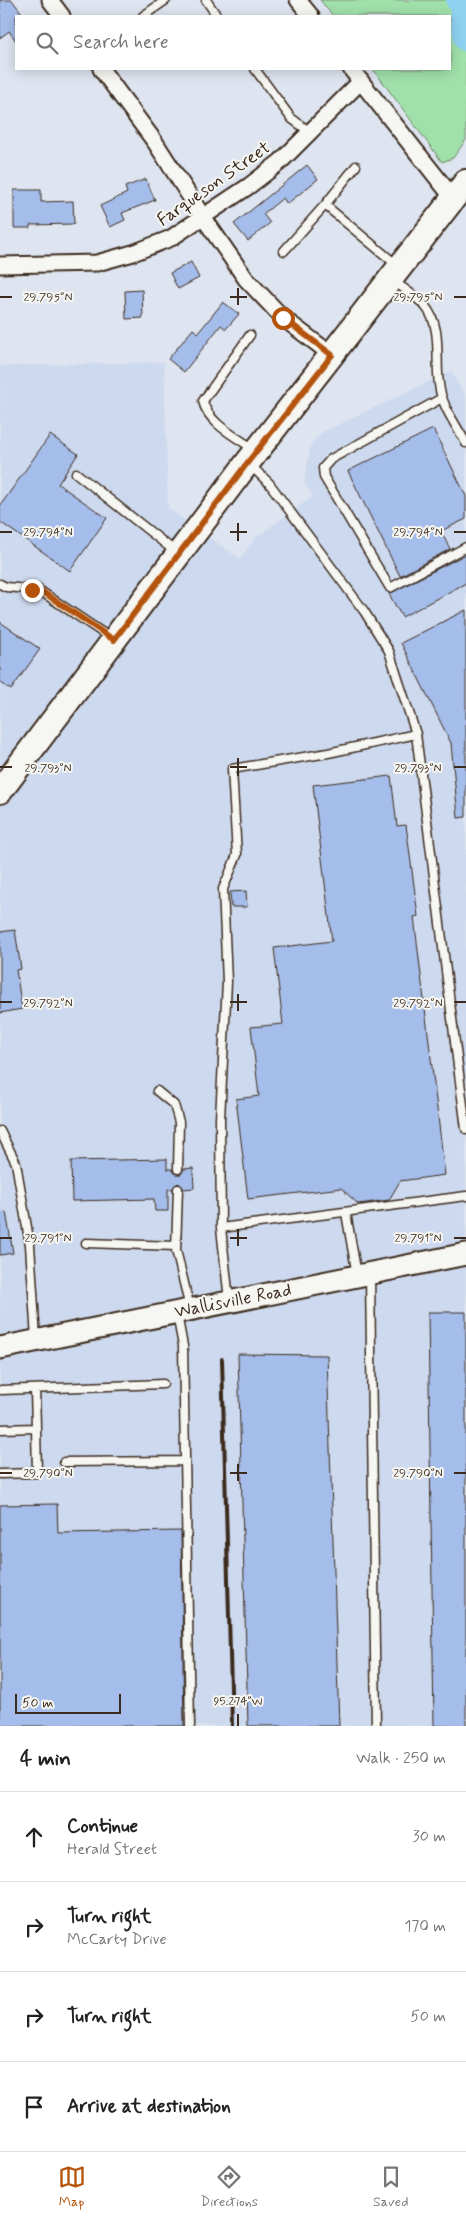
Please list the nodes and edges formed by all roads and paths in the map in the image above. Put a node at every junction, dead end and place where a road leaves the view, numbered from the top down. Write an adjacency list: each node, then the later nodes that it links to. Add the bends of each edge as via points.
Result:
1 (50, 0): 5 (street)
2 (166, 0): 6 (lane)
3 (206, 0): 7 (lane)
4 (298, 0): 8 (street)
5 (61, 15)
6 (144, 15)
7 (216, 15)
8 (309, 15)
9 (102, 70): 16 (street, via 155,142)
10 (256, 70): 12 (lane, via 291,118)
11 (356, 75): 12 (street, Farqueson Street); 14 (street)
12 (311, 133): 16 (street, Farqueson Street, via 249,186)
13 (356, 166): 15 (lane)
14 (461, 188): 19 (main road)
15 (325, 205): 17 (lane); 19 (lane)
16 (202, 216): 18 (street, Farqueson Street, via 171,238 133,254 97,263); 21 (street, via 246,279 283,318)
17 (284, 251)
18 (0, 265)
19 (395, 273): 21 (main road); 22 (lane, via 431,314)
20 (250, 335): 24 (lane, via 203,401 213,420)
21 (332, 355): 24 (main road)
22 (442, 398): 23 (lane); 26 (lane, via 331,459 323,468 324,477 390,588)
23 (466, 443)
24 (252, 457): 27 (main road); 30 (lane, via 389,651)
25 (76, 473): 27 (lane)
26 (466, 547)
27 (178, 554): 29 (main road)
28 (0, 584): 29 (lane, via 6,588 40,590)
29 (114, 640): 31 (main road)
30 (416, 734): 33 (lane); 39 (lane, via 232,769 237,855 223,889 226,982 220,1118)
31 (1, 787)
32 (157, 1092): 35 (lane, via 174,1105 179,1122)
33 (466, 1129)
34 (0, 1131): 46 (lane, via 16,1162 30,1245)
35 (178, 1169)
36 (178, 1189): 41 (lane)
37 (466, 1196): 38 (lane)
38 (346, 1213): 39 (lane); 43 (lane)
39 (221, 1228): 44 (lane)
40 (86, 1243): 41 (lane)
41 (176, 1246): 45 (lane)
42 (466, 1254): 43 (main road, Wallisville Road)
43 (364, 1274): 44 (main road, Wallisville Road); 57 (lane)
44 (229, 1302): 45 (main road, Wallisville Road)
45 (183, 1311): 46 (main road, Wallisville Road); 53 (lane)
46 (36, 1340): 47 (main road, Wallisville Road)
47 (0, 1348)
48 (163, 1384): 49 (lane)
49 (35, 1389): 50 (lane); 51 (lane)
50 (1, 1390)
51 (36, 1428): 52 (lane); 55 (lane, via 37,1473)
52 (0, 1429)
53 (185, 1461): 54 (lane); 56 (lane)
54 (64, 1462)
55 (0, 1474)
56 (190, 1726)
57 (376, 1726)

